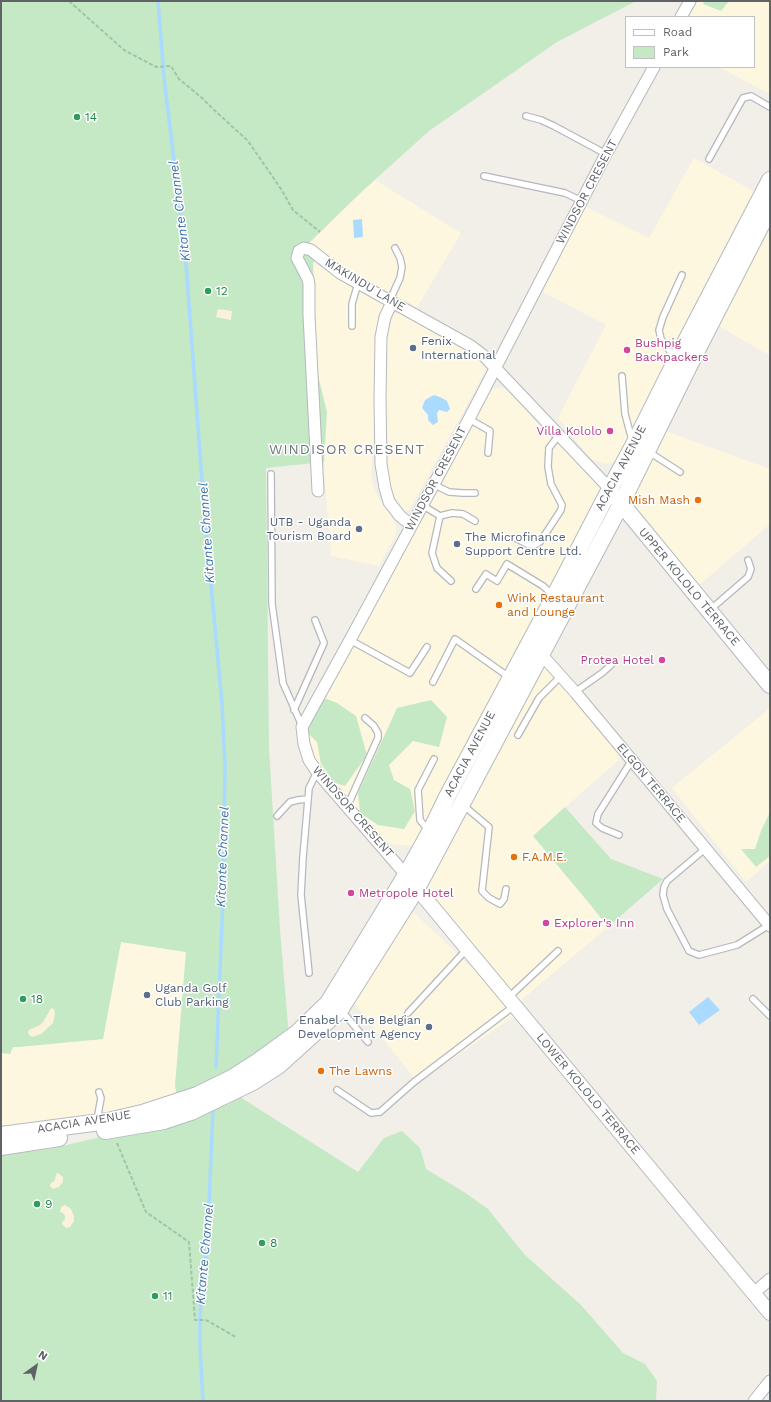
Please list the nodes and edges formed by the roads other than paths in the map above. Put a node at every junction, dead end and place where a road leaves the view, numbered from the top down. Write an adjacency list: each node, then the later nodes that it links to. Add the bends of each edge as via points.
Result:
1 (690, 1): 2 (street)
2 (682, 16)
3 (653, 68): 6 (street, WINDSOR CRESENT)
4 (770, 107): 7 (lane, via 751,96 743,98)
5 (526, 116): 6 (lane, via 554,126)
6 (606, 154): 10 (street, WINDSOR CRESENT)
7 (709, 159)
8 (484, 176): 10 (lane, via 565,193)
9 (770, 180): 17 (main road, ACACIA AVENUE)
10 (582, 202): 18 (street, WINDSOR CRESENT)
11 (769, 211): 22 (main road, ACACIA AVENUE)
12 (395, 248): 15 (lane, via 402,267)
13 (682, 275): 17 (lane, via 659,330 660,339)
14 (358, 283): 15 (street, MAKINDU LANE); 16 (lane, via 352,304); 28 (street, MAKINDU LANE, via 333,268 311,250 304,248 299,251 297,258 309,284)
15 (391, 301): 18 (street, MAKINDU LANE, via 471,346); 34 (street, via 381,337 381,464 389,502)
16 (352, 326)
17 (676, 360): 22 (main road, ACACIA AVENUE)
18 (495, 368): 20 (street, WINDSOR CRESENT); 21 (street, MAKINDU LANE)
19 (622, 376): 22 (lane, via 625,414)
20 (469, 419): 23 (lane, via 490,431); 26 (street, WINDSOR CRESENT)
21 (559, 435): 27 (street, MAKINDU LANE); 35 (lane, via 549,448 548,467 551,484 562,505 561,510 540,542 528,545)
22 (640, 448): 24 (lane); 27 (main road, ACACIA AVENUE); 30 (main road, ACACIA AVENUE)
23 (488, 453)
24 (680, 472)
25 (271, 474): 51 (lane, via 272,604 283,683)
26 (433, 484): 29 (lane, via 449,492); 31 (street, WINDSOR CRESENT)
27 (610, 489): 30 (main road, UPPER KOLOLO TERRACE); 39 (main road, ACACIA AVENUE)
28 (318, 491)
29 (475, 492)
30 (621, 504): 40 (main road, UPPER KOLOLO TERRACE); 44 (main road, ACACIA AVENUE)
31 (422, 505): 32 (lane); 34 (street, WINDSOR CRESENT)
32 (440, 516): 33 (lane, via 463,514); 37 (lane, via 432,553 437,568)
33 (475, 521)
34 (411, 525): 42 (street, WINDSOR CRESENT)
35 (515, 538)
36 (748, 560): 40 (lane, via 751,569 748,577)
37 (452, 581)
38 (476, 589): 39 (lane, via 486,574 498,581 507,564 544,586)
39 (554, 597): 44 (main road, ACACIA AVENUE)
40 (709, 611): 49 (main road, UPPER KOLOLO TERRACE)
41 (315, 620): 51 (lane, via 324,643)
42 (350, 640): 43 (lane, via 410,673); 53 (street, WINDSOR CRESENT)
43 (426, 647)
44 (534, 651): 46 (street, ELGON TERRACE); 47 (main road, ACACIA AVENUE); 59 (main road, ACACIA AVENUE)
45 (610, 665): 50 (lane)
46 (561, 676): 50 (street, ELGON TERRACE); 54 (lane, via 539,698)
47 (511, 678): 48 (lane, via 455,639); 59 (main road, ACACIA AVENUE)
48 (433, 682)
49 (770, 684)
50 (575, 692): 56 (street, ELGON TERRACE)
51 (294, 710): 53 (lane)
52 (365, 718): 60 (lane, via 378,732 378,738)
53 (302, 727): 57 (street, WINDSOR CRESENT, via 309,760)
54 (518, 735)
55 (434, 759): 62 (lane, via 418,790 420,820)
56 (632, 760): 63 (lane, via 598,814 596,823); 64 (street, ELGON TERRACE)
57 (317, 772): 58 (lane, via 309,788); 60 (street, WINDSOR CRESENT)
58 (308, 799): 61 (lane, via 290,802); 71 (lane, via 302,895)
59 (454, 800): 62 (main road, ACACIA AVENUE); 66 (main road, ACACIA AVENUE); 67 (lane, via 489,827 482,891 500,904)
60 (347, 807): 65 (street, WINDSOR CRESENT)
61 (277, 816)
62 (430, 832): 65 (main road, ACACIA AVENUE)
63 (619, 834)
64 (706, 848): 68 (street, ELGON TERRACE); 68 (lane, via 664,887 663,895 668,909 689,951 699,955 737,945)
65 (406, 874): 66 (street, LOWER KOLOLO TERRACE); 74 (main road, ACACIA AVENUE)
66 (417, 888): 69 (street, LOWER KOLOLO TERRACE); 74 (main road, ACACIA AVENUE)
67 (506, 889)
68 (770, 925)
69 (467, 949): 73 (street, LOWER KOLOLO TERRACE); 75 (lane)
70 (558, 951): 73 (lane)
71 (309, 973)
72 (753, 999): 76 (lane)
73 (511, 1002): 78 (lane, via 380,1112 371,1113); 84 (street, LOWER KOLOLO TERRACE)
74 (334, 1007): 77 (lane); 80 (main road, ACACIA AVENUE, via 232,1078 197,1095 142,1113); 82 (main road, ACACIA AVENUE, via 312,1036 278,1066 253,1082 184,1114 164,1121)
75 (408, 1014)
76 (770, 1016)
77 (368, 1042)
78 (337, 1090)
79 (99, 1092): 80 (lane, via 101,1098)
80 (97, 1122): 81 (main road, ACACIA AVENUE)
81 (1, 1135)
82 (1, 1147)
83 (770, 1280): 84 (street)
84 (754, 1293): 85 (street, LOWER KOLOLO TERRACE)
85 (770, 1312)
86 (770, 1381): 87 (street)
87 (754, 1401)

